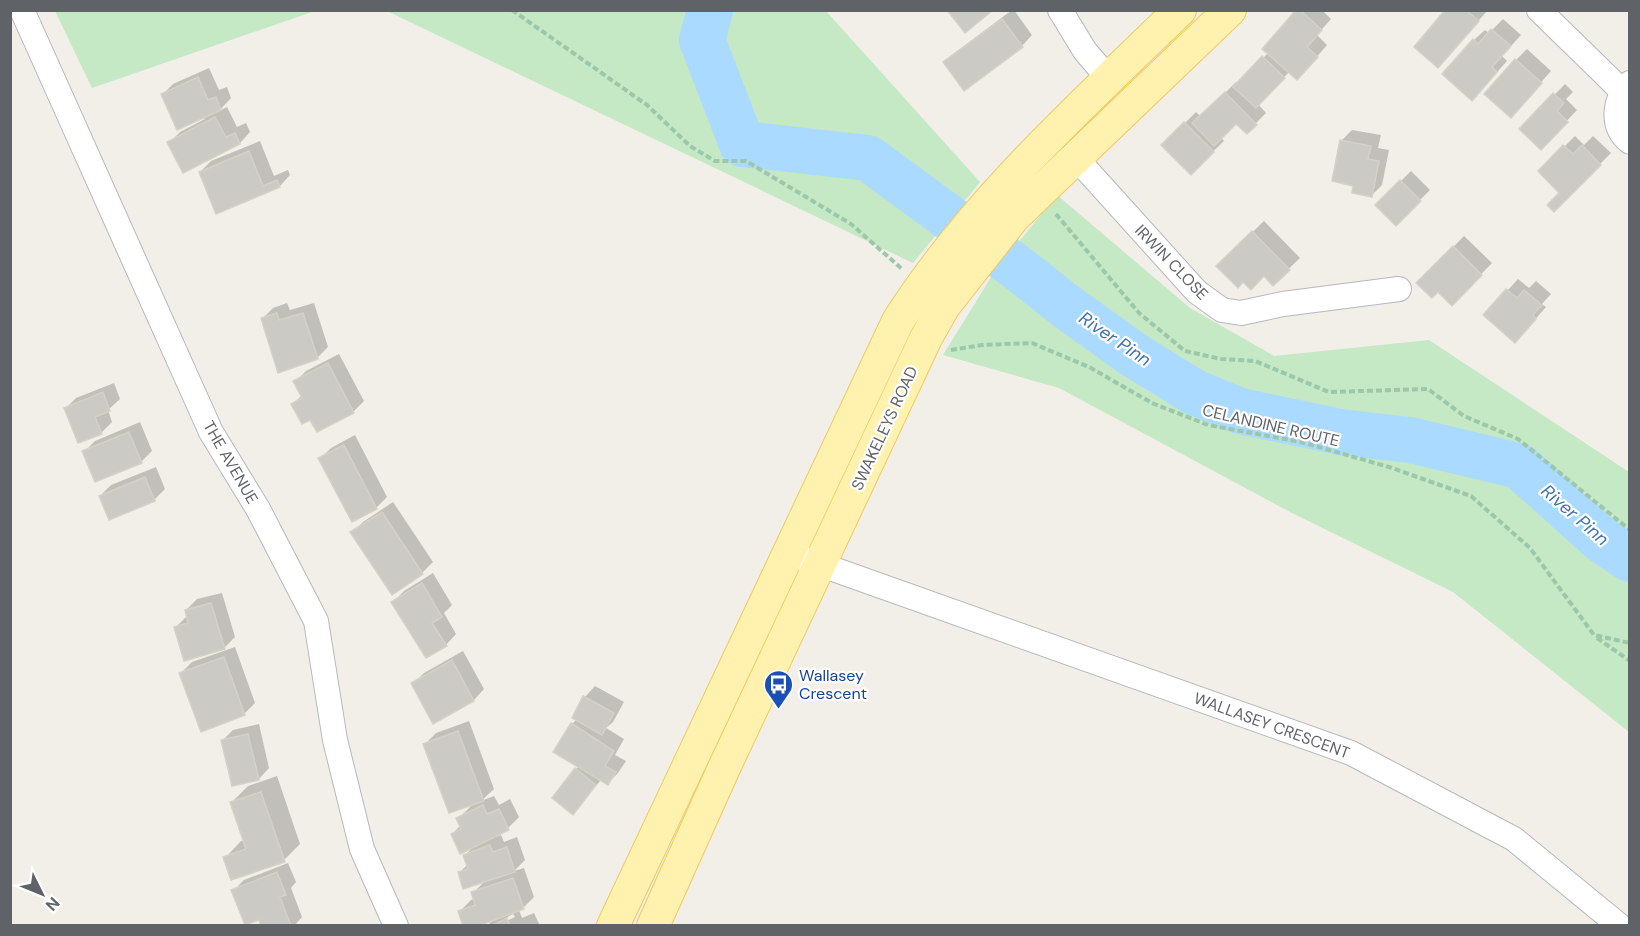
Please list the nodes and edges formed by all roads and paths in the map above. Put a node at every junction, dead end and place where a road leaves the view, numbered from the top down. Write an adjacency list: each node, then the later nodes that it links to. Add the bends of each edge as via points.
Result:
1 (22, 10): 23 (street, THE AVENUE, via 211,432 258,509 316,621 335,740 362,849)
2 (512, 10): 14 (path, via 647,105 690,146 715,161 746,161)
3 (1060, 10): 7 (street, via 1085,51)
4 (1180, 10): 7 (main road, SWAKELEYS ROAD)
5 (1230, 10): 8 (main road, SWAKELEYS ROAD)
6 (1539, 10): 9 (street)
7 (1119, 69): 8 (main road); 13 (main road, SWAKELEYS ROAD)
8 (1154, 84): 11 (main road, SWAKELEYS ROAD)
9 (1626, 87): 10 (street, via 1616,113 1618,127)
10 (1629, 142)
11 (1076, 158): 12 (main road, SWAKELEYS ROAD); 15 (street, IRWIN CLOSE, via 1197,292 1222,310 1241,313)
12 (1037, 193): 13 (main road, SWAKELEYS ROAD); 17 (path, via 1138,313 1185,351 1255,362 1329,392 1428,389 1464,416 1518,439)
13 (1004, 206): 14 (main road, SWAKELEYS ROAD); 16 (main road, SWAKELEYS ROAD)
14 (929, 275): 18 (main road, SWAKELEYS ROAD, via 898,321)
15 (1399, 289)
16 (926, 338): 19 (main road, SWAKELEYS ROAD); 20 (path, CELANDINE ROUTE, via 946,351 1032,343 1089,367 1152,403 1208,425 1301,442 1471,495 1530,548)
17 (1629, 530)
18 (789, 552): 19 (street, WALLASEY CRESCENT); 24 (main road, SWAKELEYS ROAD)
19 (820, 566): 25 (main road, SWAKELEYS ROAD); 26 (street, WALLASEY CRESCENT, via 1351,753 1514,839)
20 (1594, 635): 21 (path); 22 (path, CELANDINE ROUTE)
21 (1629, 643)
22 (1629, 661)
23 (396, 926)
24 (613, 926)
25 (653, 926)
26 (1620, 926)

